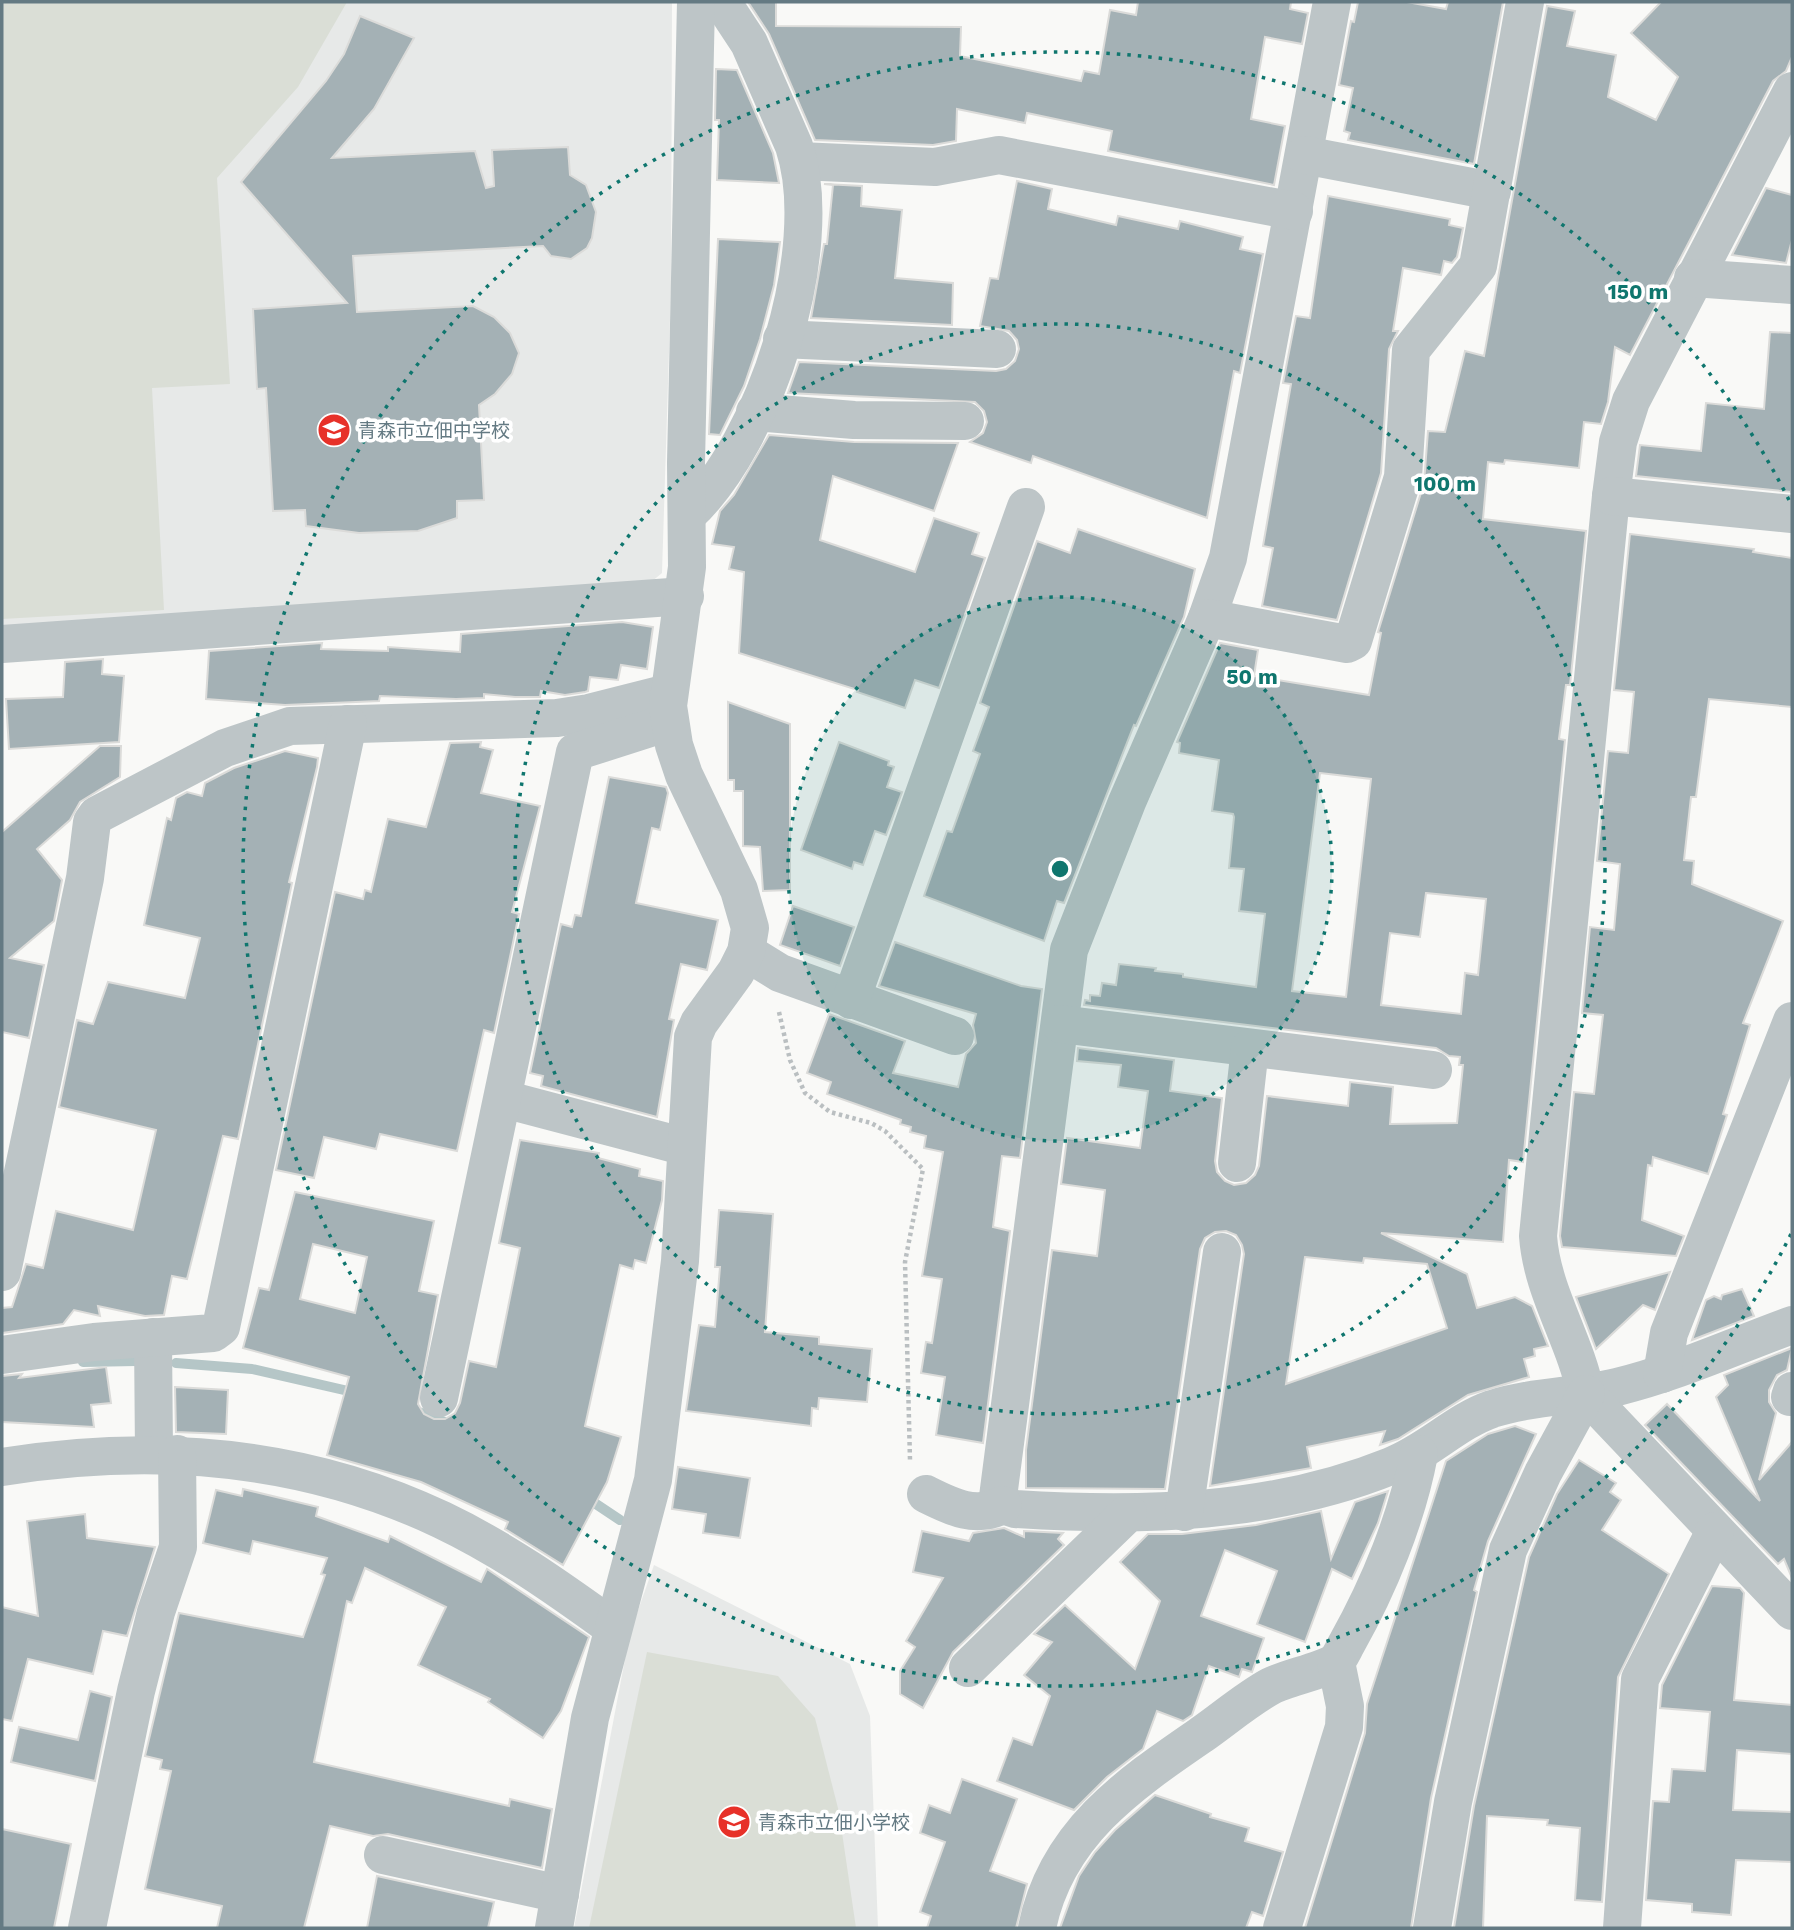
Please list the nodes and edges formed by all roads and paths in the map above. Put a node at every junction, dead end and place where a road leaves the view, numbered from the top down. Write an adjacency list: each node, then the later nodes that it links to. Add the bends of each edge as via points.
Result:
1 (696, 2): 19 (street)
2 (722, 2): 7 (street, via 749,43)
3 (1332, 2): 6 (street)
4 (1525, 2): 8 (street)
5 (1792, 91): 10 (street)
6 (1304, 155): 8 (street); 9 (street)
7 (799, 161): 9 (street, via 935,167 999,155); 12 (street, via 805,223)
8 (1492, 191): 21 (street, via 1478,265 1411,350 1404,477 1353,641 1347,644)
9 (1294, 211): 21 (street, via 1228,558)
10 (1693, 278): 11 (street); 16 (street, via 1623,422)
11 (1792, 285)
12 (782, 340): 13 (street); 14 (street)
13 (997, 349)
14 (755, 412): 15 (street); 19 (street, via 718,479)
15 (965, 421)
16 (1611, 496): 18 (street); 43 (street, via 1538,1236 1545,1279 1575,1349)
17 (1026, 507): 28 (street)
18 (1792, 514)
19 (687, 515): 20 (street)
20 (685, 596): 22 (street); 23 (street)
21 (1207, 618): 29 (street, via 1077,926 1069,950)
22 (2, 644)
23 (668, 707): 25 (street); 26 (street, via 684,775 739,890 750,928)
24 (348, 724): 25 (street); 38 (street, via 289,726 266,733 180,769 92,822 85,878); 40 (street, via 221,1327 213,1333)
25 (573, 734): 34 (street)
26 (746, 952): 27 (street); 35 (street, via 693,1037)
27 (780, 972): 28 (street); 48 (path, via 782,1036 806,1093 830,1112 885,1131 923,1169 905,1278 911,1471 913,1482)
28 (851, 1000): 31 (street)
29 (1060, 1024): 32 (street); 49 (street, via 998,1497)
30 (1792, 1025): 42 (street, via 1669,1333)
31 (955, 1036)
32 (1250, 1048): 33 (street); 36 (street)
33 (1433, 1070)
34 (504, 1099): 35 (street); 44 (street)
35 (686, 1147): 54 (street, via 680,1261 659,1443)
36 (1237, 1163)
37 (1222, 1252): 50 (street)
38 (2, 1272)
39 (1792, 1325): 42 (street)
40 (153, 1337): 41 (street); 45 (street)
41 (2, 1356)
42 (1662, 1374): 43 (street)
43 (1586, 1394): 46 (street, via 1491,1410); 52 (street); 62 (street, via 1508,1550 1453,1802)
44 (439, 1398)
45 (166, 1454): 47 (street, via 70,1458); 54 (street, via 274,1467 416,1509 510,1556); 59 (street, via 178,1547 139,1678)
46 (1419, 1454): 50 (street, via 1388,1468 1287,1496); 55 (street, via 1409,1500 1392,1543 1359,1621)
47 (2, 1467)
48 (926, 1493): 49 (street, via 964,1511 989,1512)
49 (1003, 1505): 51 (street)
50 (1184, 1512): 51 (street)
51 (1128, 1513): 56 (street)
52 (1715, 1531): 53 (street); 63 (street, via 1640,1679)
53 (1792, 1611)
54 (612, 1627): 58 (street, via 590,1718)
55 (1336, 1661): 60 (street, via 1271,1686 1115,1797 1056,1873); 61 (street, via 1345,1706 1344,1727)
56 (968, 1668)
57 (383, 1854): 58 (street)
58 (556, 1911)
59 (87, 1928)
60 (1037, 1928)
61 (1282, 1928)
62 (1432, 1928)
63 (1622, 1928)

